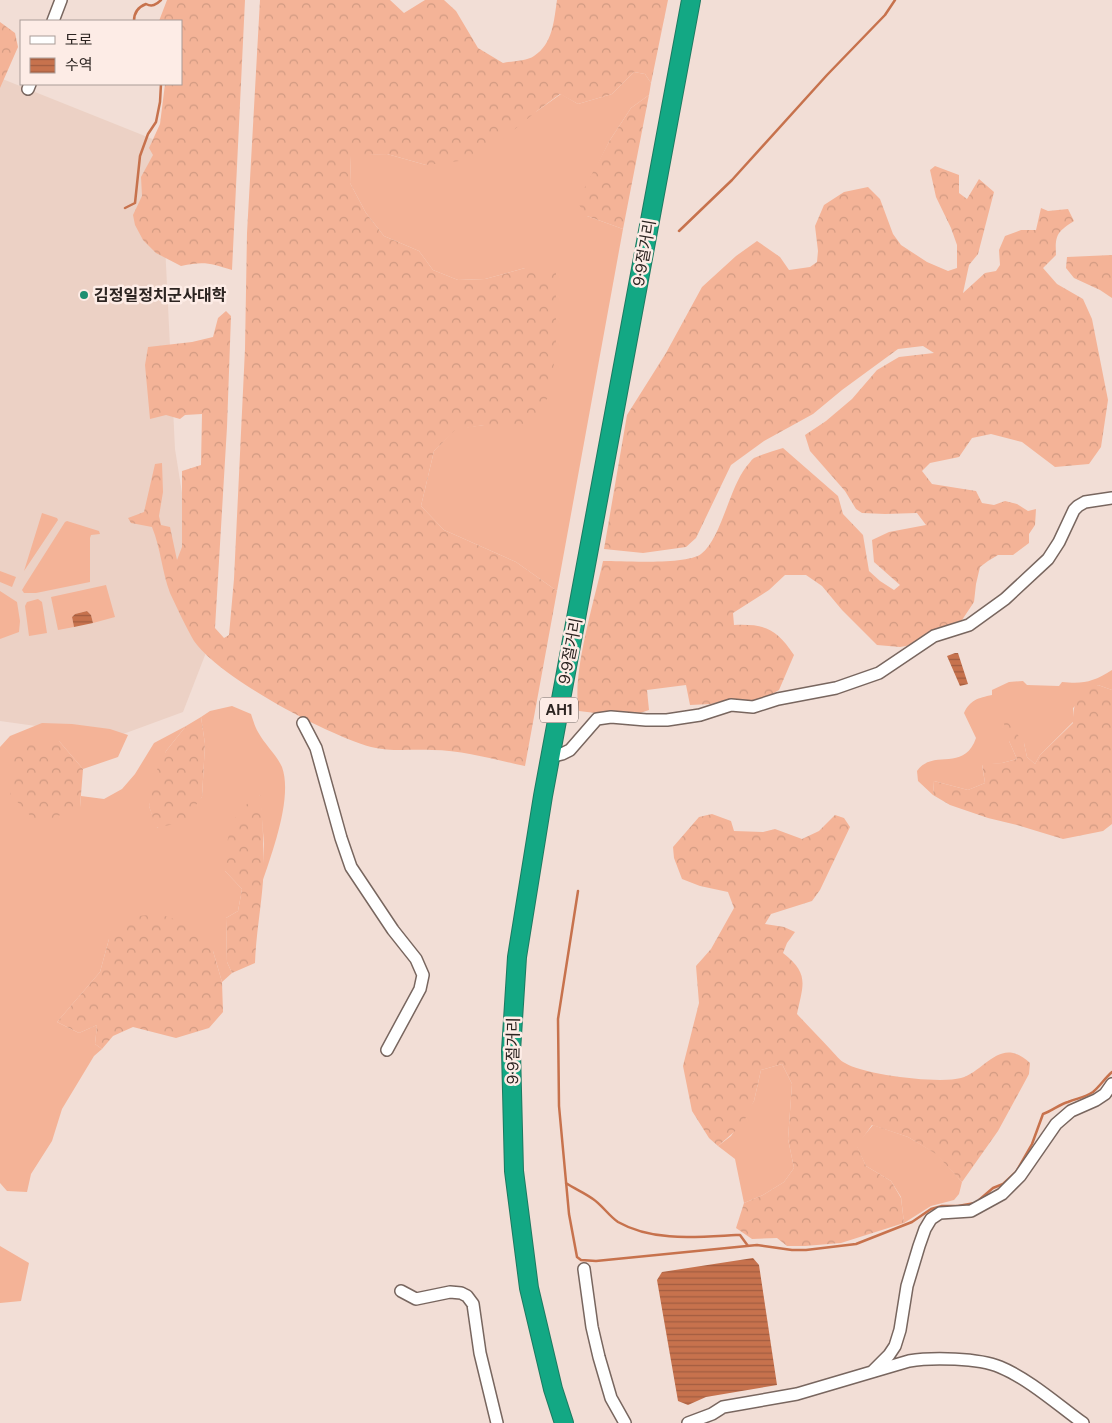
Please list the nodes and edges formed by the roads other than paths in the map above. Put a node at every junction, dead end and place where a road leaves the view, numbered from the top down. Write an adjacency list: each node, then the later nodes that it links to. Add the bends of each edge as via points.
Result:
1 (61, 0): 4 (street)
2 (681, 0): 14 (highway, 9·9절거리 / AH1, via 556,657 506,953 500,1046 504,1174 529,1338)
3 (692, 0): 7 (highway, 9·9절거리 / AH1)
4 (53, 20)
5 (1112, 498): 7 (street, via 1078,506 1048,559 1005,599 969,625 934,636 879,673 836,688 753,707 731,705 700,715 668,720 597,719 570,750)
6 (303, 723): 8 (street, via 316,748 351,867 416,959 423,975 420,989)
7 (550, 757): 15 (highway, 9·9절거리 / AH1, via 517,957 511,1051 514,1172 529,1288)
8 (387, 1050)
9 (1112, 1084): 12 (street, via 1096,1100 1071,1111 1056,1124 1020,1176 1002,1194 971,1211 940,1213 931,1219 924,1228 907,1286 895,1346)
10 (584, 1270): 16 (street, via 599,1357 611,1398)
11 (401, 1291): 13 (street, via 416,1299 450,1292 467,1296 472,1304)
12 (872, 1372): 17 (street, via 797,1394 723,1407); 18 (street, via 925,1358 986,1362 1023,1380)
13 (497, 1423)
14 (552, 1423)
15 (564, 1423)
16 (624, 1423)
17 (688, 1423)
18 (1083, 1423)

